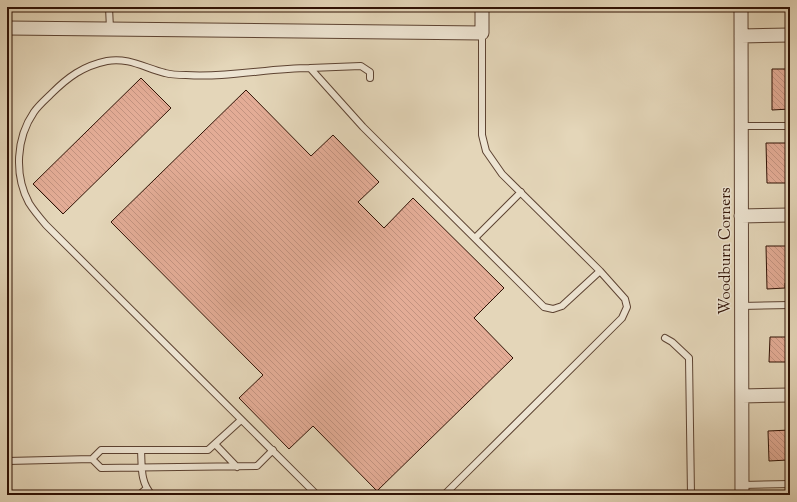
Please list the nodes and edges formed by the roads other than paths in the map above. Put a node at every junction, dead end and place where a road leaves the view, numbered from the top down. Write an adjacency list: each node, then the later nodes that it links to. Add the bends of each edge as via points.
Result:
1 (109, 7): 5 (lane)
2 (482, 7): 6 (street)
3 (741, 7): 7 (street, Woodburn Corners)
4 (7, 28): 5 (street)
5 (110, 29): 6 (street)
6 (482, 33): 13 (lane, via 482,135 486,151 494,164)
7 (741, 36): 8 (street); 11 (street, Woodburn Corners)
8 (790, 36)
9 (310, 68): 10 (lane, via 360,66 370,72); 16 (lane, via 363,127); 23 (lane, via 187,75 166,73 132,61 109,61 91,65 76,71 64,80 35,110 25,126 19,145 19,169 25,194 46,225)
10 (370, 78)
11 (741, 126): 12 (lane); 14 (street, Woodburn Corners)
12 (790, 126)
13 (521, 192): 16 (lane); 17 (lane)
14 (741, 216): 15 (street); 19 (street, Woodburn Corners)
15 (790, 216)
16 (475, 238): 17 (lane, via 544,307 553,309 562,306)
17 (600, 272): 37 (lane, via 625,299 627,307 622,318)
18 (790, 305): 19 (lane)
19 (741, 306): 22 (street, Woodburn Corners)
20 (665, 338): 38 (lane, via 690,358)
21 (790, 395): 22 (street)
22 (742, 396): 33 (street, Woodburn Corners)
23 (241, 420): 24 (lane); 26 (lane)
24 (215, 444): 25 (lane, via 208,450); 29 (lane)
25 (141, 450): 27 (lane, via 101,450); 30 (lane)
26 (273, 450): 29 (lane, via 257,466); 36 (lane)
27 (92, 459): 28 (lane); 30 (lane, via 102,468)
28 (7, 461)
29 (236, 467): 30 (lane)
30 (142, 468): 32 (lane)
31 (790, 484): 33 (lane)
32 (146, 489): 34 (lane); 35 (lane)
33 (742, 490)
34 (139, 495)
35 (152, 495)
36 (317, 495)
37 (444, 495)
38 (691, 495)

